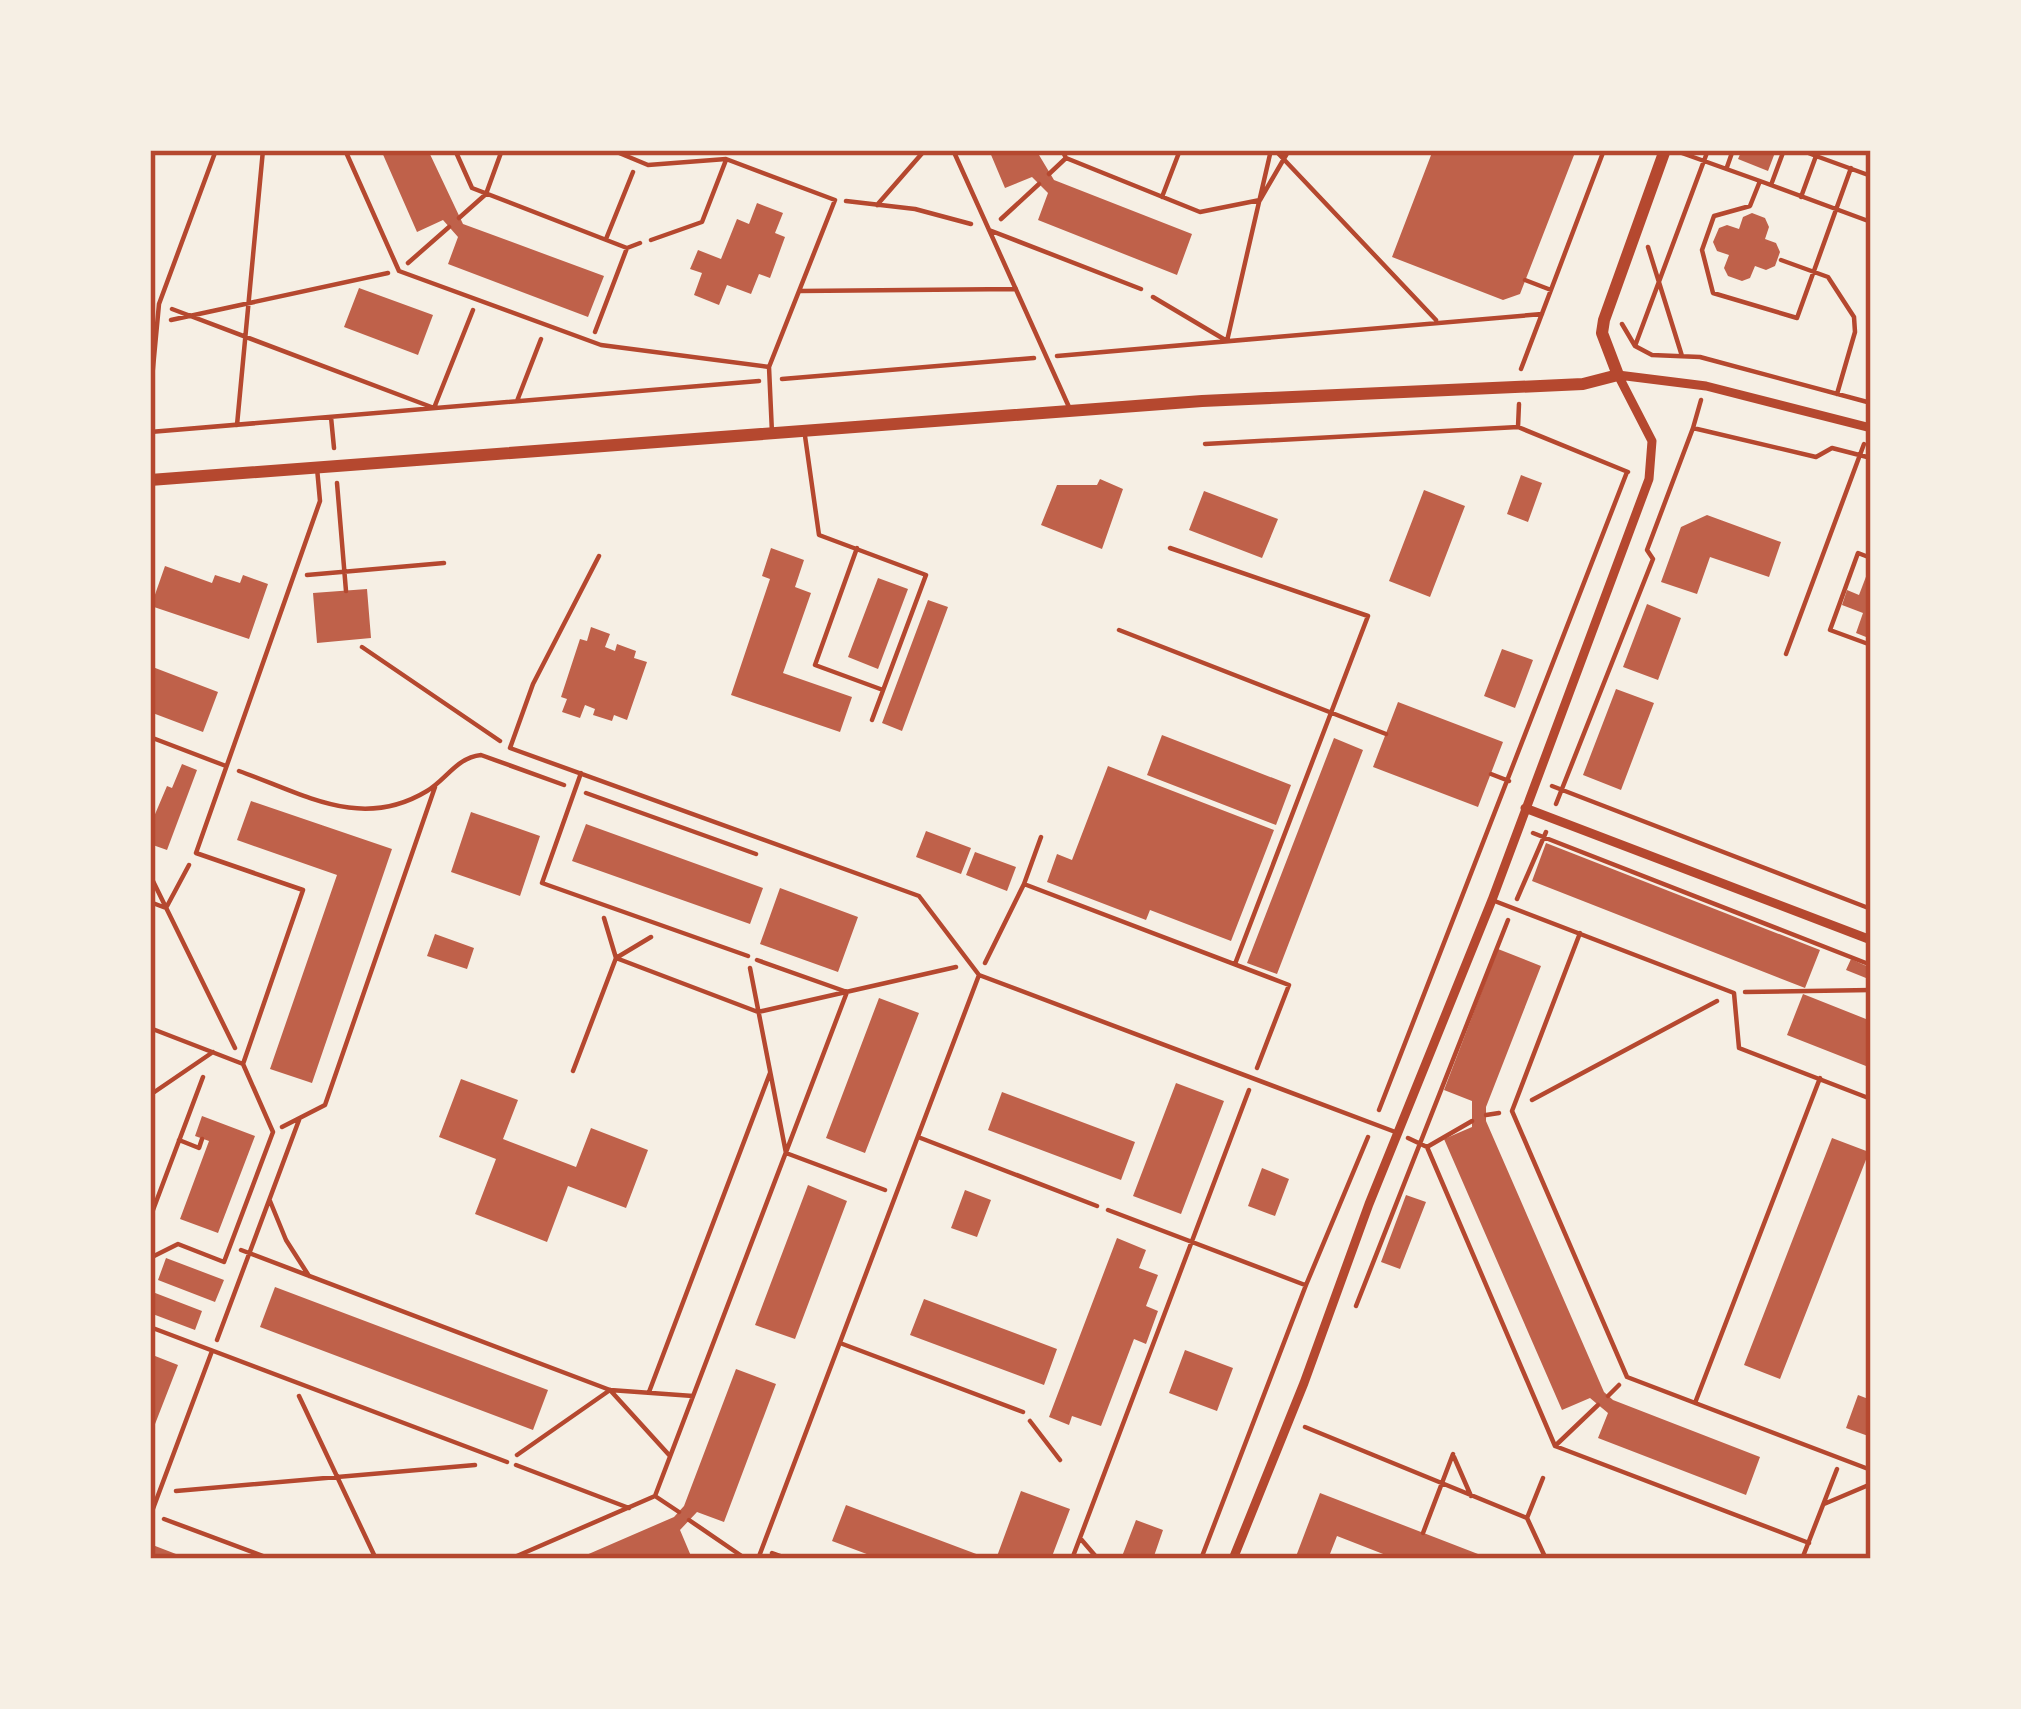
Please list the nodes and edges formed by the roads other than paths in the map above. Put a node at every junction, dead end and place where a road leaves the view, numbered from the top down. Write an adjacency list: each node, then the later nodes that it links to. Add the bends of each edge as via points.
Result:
1 (216, 150): 13 (lane)
2 (345, 150): 15 (lane, via 399,271 592,341)
3 (612, 150): 6 (lane, via 648,165)
4 (953, 150): 7 (lane)
5 (1669, 150): 16 (street, via 1604,320)
6 (726, 160): 8 (lane, via 702,222); 10 (lane, via 835,200)
7 (989, 230): 9 (lane); 11 (lane)
8 (651, 240)
9 (1016, 289): 10 (lane); 18 (lane)
10 (799, 290): 15 (lane)
11 (1141, 290)
12 (150, 293): 13 (lane)
13 (160, 304): 14 (lane)
14 (154, 322): 17 (lane)
15 (769, 367): 21 (lane)
16 (1618, 375): 18 (street, via 1583,384); 19 (street, via 1706,386); 31 (street, via 1652,441 1649,478)
17 (150, 400)
18 (1072, 413): 20 (street)
19 (1870, 427)
20 (805, 430): 21 (street); 24 (lane, via 820,535)
21 (772, 433): 22 (street)
22 (317, 466): 23 (street); 29 (lane, via 320,501)
23 (150, 480)
24 (856, 548): 26 (lane, via 814,664); 26 (lane, via 926,574)
25 (598, 556): 30 (lane, via 532,684 510,748)
26 (883, 690): 27 (lane)
27 (872, 720)
28 (150, 737): 29 (lane)
29 (226, 766): 39 (lane, via 196,853 303,890)
30 (581, 773): 35 (lane, via 542,883); 36 (lane, via 919,896)
31 (1525, 808): 32 (street); 34 (street)
32 (1492, 900): 33 (lane); 43 (street)
33 (1580, 933): 40 (lane, via 1734,992 1738,1048); 50 (lane, via 1512,1111 1627,1377)
34 (1871, 940)
35 (748, 956)
36 (979, 975): 43 (lane); 44 (lane)
37 (150, 1028): 38 (lane)
38 (213, 1052): 39 (lane); 41 (lane)
39 (243, 1064): 46 (lane, via 273,1132 224,1262 178,1244)
40 (1820, 1078): 42 (lane); 50 (lane)
41 (150, 1095)
42 (1871, 1099)
43 (1398, 1133): 56 (street)
44 (917, 1137): 45 (lane); 48 (lane)
45 (1097, 1205)
46 (150, 1258)
47 (150, 1328): 49 (lane)
48 (840, 1343): 51 (lane); 55 (lane)
49 (212, 1351): 52 (lane); 54 (lane)
50 (1694, 1403): 53 (lane)
51 (1023, 1412)
52 (507, 1462)
53 (1871, 1469)
54 (151, 1514)
55 (758, 1559)
56 (1233, 1559)

